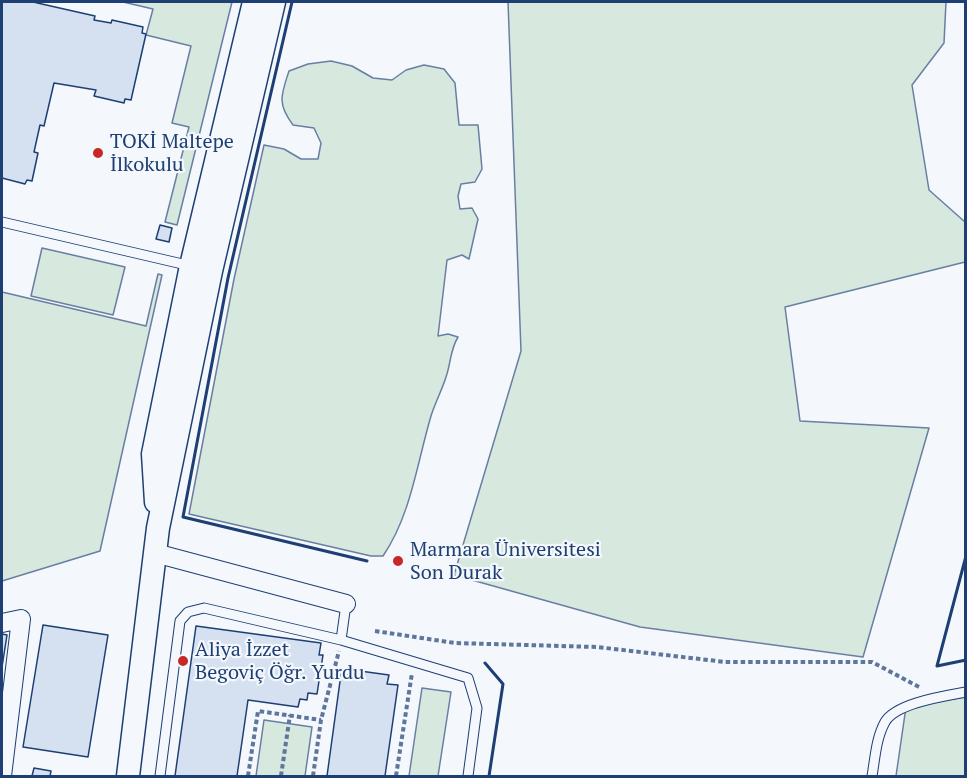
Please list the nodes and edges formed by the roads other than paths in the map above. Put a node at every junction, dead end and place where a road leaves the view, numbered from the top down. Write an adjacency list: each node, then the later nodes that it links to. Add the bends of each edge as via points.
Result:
1 (254, 2): 4 (street)
2 (274, 2): 4 (street)
3 (2, 222): 4 (lane)
4 (201, 268): 5 (street, via 153,454 158,528)
5 (155, 553): 6 (street); 10 (street)
6 (346, 604): 8 (lane)
7 (2, 623): 11 (street, via 21,619)
8 (341, 640): 12 (lane, via 204,608 188,612 180,621); 13 (lane, via 468,678 477,708)
9 (966, 692): 14 (lane, via 906,706 885,721)
10 (128, 772)
11 (2, 777)
12 (160, 777)
13 (468, 777)
14 (872, 777)

